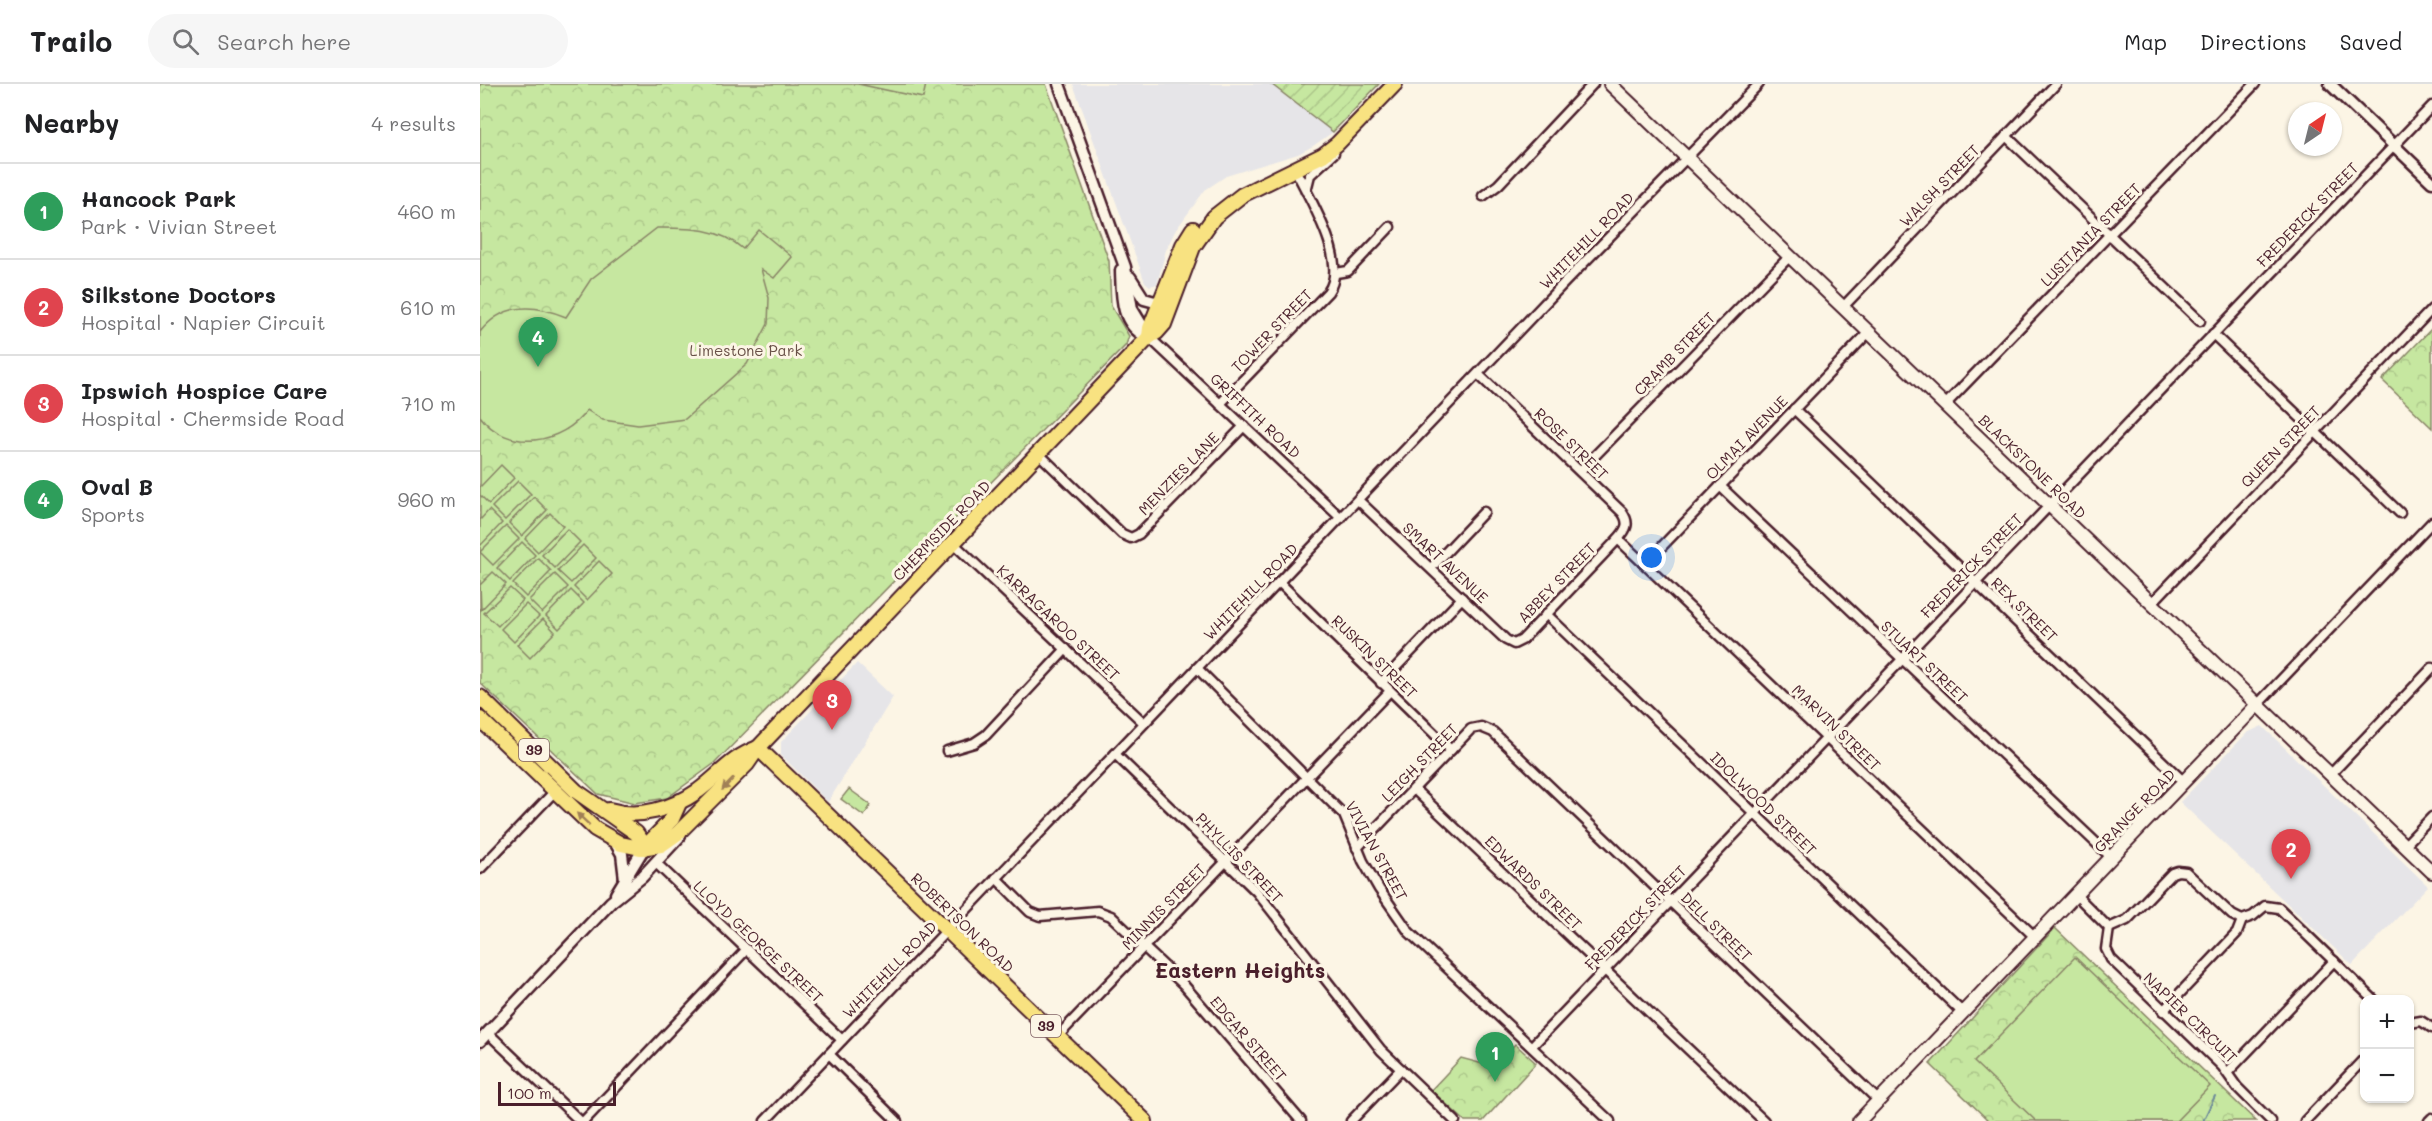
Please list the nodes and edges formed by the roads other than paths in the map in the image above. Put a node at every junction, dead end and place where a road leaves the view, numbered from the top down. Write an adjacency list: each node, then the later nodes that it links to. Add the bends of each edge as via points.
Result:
1 (1059, 84): 21 (street, GRIFFITH ROAD)
2 (1395, 84): 11 (main road, CHERMSIDE ROAD)
3 (1593, 84): 18 (street)
4 (1610, 84): 13 (main road, BLACKSTONE ROAD)
5 (1759, 84): 13 (street, WHITEHILL ROAD)
6 (2056, 84): 10 (street, WALSH STREET)
7 (2255, 84): 20 (street, LUSITANIA STREET)
8 (2330, 84): 12 (street)
9 (2432, 106): 12 (street, FREDERICK STREET)
10 (2006, 136): 20 (street); 26 (street, WALSH STREET)
11 (1339, 141): 14 (main road, CHERMSIDE ROAD, via 1318,158); 17 (street, via 1332,156 1309,176)
12 (2394, 146): 16 (street); 30 (street, FREDERICK STREET)
13 (1687, 158): 22 (main road, BLACKSTONE ROAD); 32 (street, WHITEHILL ROAD)
14 (1295, 169): 15 (main road, CHERMSIDE ROAD); 17 (street)
15 (1280, 174): 25 (main road, CHERMSIDE ROAD, via 1240,187 1203,215 1183,245); 31 (main road, CHERMSIDE ROAD, via 1236,199 1209,222 1193,247 1164,324)
16 (2432, 182)
17 (1306, 192): 24 (street, via 1326,234)
18 (1483, 196)
19 (1389, 227): 24 (street, via 1348,271)
20 (2110, 235): 28 (street); 34 (street, LUSITANIA STREET)
21 (1119, 249): 23 (street, GRIFFITH ROAD); 31 (street, GRIFFITH ROAD, via 1124,310 1135,328)
22 (1790, 256): 26 (main road, BLACKSTONE ROAD); 39 (street, CRAMB STREET)
23 (1126, 271): 25 (street, via 1144,299 1154,302); 31 (street, GRIFFITH ROAD, via 1132,309)
24 (1335, 273): 33 (street, TOWER STREET, via 1329,291)
25 (1164, 298): 31 (main road, CHERMSIDE ROAD)
26 (1843, 307): 29 (main road, BLACKSTONE ROAD)
27 (2432, 309): 37 (street, QUEEN STREET)
28 (2200, 321)
29 (1869, 332): 34 (main road, BLACKSTONE ROAD); 35 (street, OLMAI AVENUE)
30 (2213, 334): 37 (street); 42 (street, FREDERICK STREET)
31 (1149, 337): 33 (street, GRIFFITH ROAD); 38 (main road, CHERMSIDE ROAD)
32 (1478, 374): 39 (street, ROSE STREET); 41 (street, WHITEHILL ROAD)
33 (1220, 404): 36 (street, GRIFFITH ROAD)
34 (1946, 405): 42 (main road, BLACKSTONE ROAD)
35 (1794, 409): 40 (street, OLMAI AVENUE); 52 (street, REX STREET)
36 (1244, 426): 38 (street, MENZIES LANE, via 1131,538 1122,534); 45 (street, GRIFFITH ROAD)
37 (2315, 431): 44 (street); 54 (street, QUEEN STREET)
38 (1039, 454): 48 (main road, CHERMSIDE ROAD)
39 (1580, 471): 47 (street, ROSE STREET, via 1626,516 1626,530)
40 (1720, 486): 49 (street, OLMAI AVENUE); 58 (street, STUART STREET)
41 (1358, 500): 45 (street, WHITEHILL ROAD); 50 (street, SMART AVENUE)
42 (2049, 505): 52 (street, FREDERICK STREET); 54 (main road, BLACKSTONE ROAD)
43 (1484, 512): 50 (street)
44 (2400, 513)
45 (1341, 518): 51 (street, WHITEHILL ROAD)
46 (2432, 522): 64 (street, GRANGE ROAD)
47 (1618, 539): 49 (street, MARVIN STREET); 55 (street, ABBEY STREET)
48 (953, 543): 57 (street, KARRAGAROO STREET); 69 (main road, CHERMSIDE ROAD)
49 (1645, 564): 68 (street, MARVIN STREET)
50 (1431, 568): 53 (street, SMART AVENUE)
51 (1279, 582): 59 (street, WHITEHILL ROAD); 61 (street, RUSKIN STREET)
52 (1975, 582): 58 (street, FREDERICK STREET); 76 (street, REX STREET)
53 (1462, 598): 56 (street, SMART AVENUE); 61 (street)
54 (2151, 604): 64 (main road, BLACKSTONE ROAD)
55 (1546, 614): 56 (street, ABBEY STREET); 81 (street, IDOLWOOD STREET)
56 (1514, 644)
57 (1066, 649): 66 (street, KARRAGAROO STREET); 71 (street, via 986,735)
58 (1902, 659): 68 (street, FREDERICK STREET); 88 (street, STUART STREET)
59 (1197, 668): 66 (street, WHITEHILL ROAD); 74 (street, VIVIAN STREET)
60 (2432, 668): 73 (street)
61 (1381, 683): 62 (street, RUSKIN STREET)
62 (1390, 691): 70 (street, RUSKIN STREET); 74 (street, MINNIS STREET)
63 (480, 697): 75 (main road, 39)
64 (2258, 704): 73 (main road, BLACKSTONE ROAD); 76 (main road, GRANGE ROAD)
65 (480, 719): 78 (main road, 39)
66 (1144, 723): 72 (street, WHITEHILL ROAD)
67 (1481, 727): 70 (street, LEIGH STREET, via 1471,729); 96 (street, DELL STREET, via 1493,732)
68 (1827, 737): 81 (street, FREDERICK STREET); 100 (street, MARVIN STREET)
69 (758, 748): 79 (main road, CHERMSIDE ROAD / 39, via 741,754 699,790); 83 (main road, CHERMSIDE ROAD, one-way to 83); 99 (main road, ROBERTSON ROAD / 39)
70 (1451, 750): 77 (street, LEIGH STREET)
71 (948, 751)
72 (1115, 754): 89 (street, PHYLLIS STREET); 93 (street, WHITEHILL ROAD)
73 (2330, 775): 85 (main road, BLACKSTONE ROAD)
74 (1308, 777): 87 (street, VIVIAN STREET, via 1344,814); 89 (street, MINNIS STREET)
75 (566, 781): 78 (main road); 80 (main road, 39)
76 (2184, 782): 88 (main road, GRANGE ROAD)
77 (1414, 789): 87 (street, LEIGH STREET); 104 (street, EDWARDS STREET)
78 (555, 791): 84 (main road, 39, one-way to 78, via 595,830); 91 (street)
79 (681, 800): 80 (main road, 39, via 661,810 638,814 615,812); 86 (main road, CHERMSIDE ROAD, via 672,819)
80 (590, 802): 86 (main road, via 628,826)
81 (1753, 814): 96 (street, FREDERICK STREET); 107 (street, IDOLWOOD STREET)
82 (2432, 817): 85 (street)
83 (696, 818): 86 (main road, via 669,840); 90 (street, CHERMSIDE ROAD)
84 (615, 842): 86 (main road, 39); 94 (street, via 622,854)
85 (2404, 846): 92 (main road, BLACKSTONE ROAD)
86 (644, 848): 94 (street, CHERMSIDE ROAD)
87 (1357, 848): 113 (street, VIVIAN STREET, via 1409,932)
88 (2111, 857): 95 (main road, GRANGE ROAD)
89 (1226, 862): 101 (street, MINNIS STREET); 116 (street, PHYLLIS STREET, via 1257,892 1381,1050)
90 (656, 863): 94 (street, CHERMSIDE ROAD); 102 (street, LLOYD GEORGE STREET)
91 (480, 869)
92 (2432, 872)
93 (996, 878): 99 (street, WHITEHILL ROAD); 101 (street, EDGAR STREET, via 1030,912 1040,916 1098,911 1111,916)
94 (625, 885): 110 (street, CHERMSIDE ROAD)
95 (2076, 895): 98 (street); 100 (main road, GRANGE ROAD)
96 (1670, 902): 104 (street, FREDERICK STREET); 118 (street, DELL STREET)
97 (2242, 920): 98 (street, via 2188,874 2178,871 2169,875 2127,920); 103 (street, via 2265,906 2279,908); 106 (street, via 2237,933)
98 (2109, 928): 106 (street, NAPIER CIRCUIT, via 2106,949 2111,959)
99 (946, 931): 111 (main road, ROBERTSON ROAD / 39); 112 (street, WHITEHILL ROAD)
100 (2035, 937): 107 (main road, GRANGE ROAD)
101 (1143, 948): 111 (street, MINNIS STREET); 123 (street, EDGAR STREET, via 1183,984)
102 (746, 950): 112 (street, LLOYD GEORGE STREET); 119 (street)
103 (2334, 961): 105 (street); 117 (street)
104 (1605, 970): 113 (street, FREDERICK STREET); 127 (street, EDWARDS STREET)
105 (2370, 995)
106 (2163, 1011): 117 (street, NAPIER CIRCUIT)
107 (1963, 1013): 118 (main road, GRANGE ROAD)
108 (2414, 1022): 109 (street, via 2421,1021)
109 (2432, 1028)
110 (484, 1037): 119 (street)
111 (1057, 1037): 122 (main road, ROBERTSON ROAD / 39)
112 (842, 1040): 114 (street, WHITEHILL ROAD)
113 (1532, 1046): 126 (street, VIVIAN STREET)
114 (828, 1054): 120 (street, WHITEHILL ROAD); 121 (street)
115 (2360, 1063): 130 (street)
116 (1401, 1069): 124 (street); 125 (street, PHYLLIS STREET)
117 (2228, 1072): 129 (street, NAPIER CIRCUIT, via 2236,1087)
118 (1879, 1101): 128 (main road, GRANGE ROAD)
119 (582, 1121)
120 (765, 1121)
121 (897, 1121)
122 (1145, 1121)
123 (1301, 1121)
124 (1351, 1121)
125 (1455, 1121)
126 (1610, 1121)
127 (1764, 1121)
128 (1859, 1121)
129 (2271, 1121)
130 (2305, 1121)

